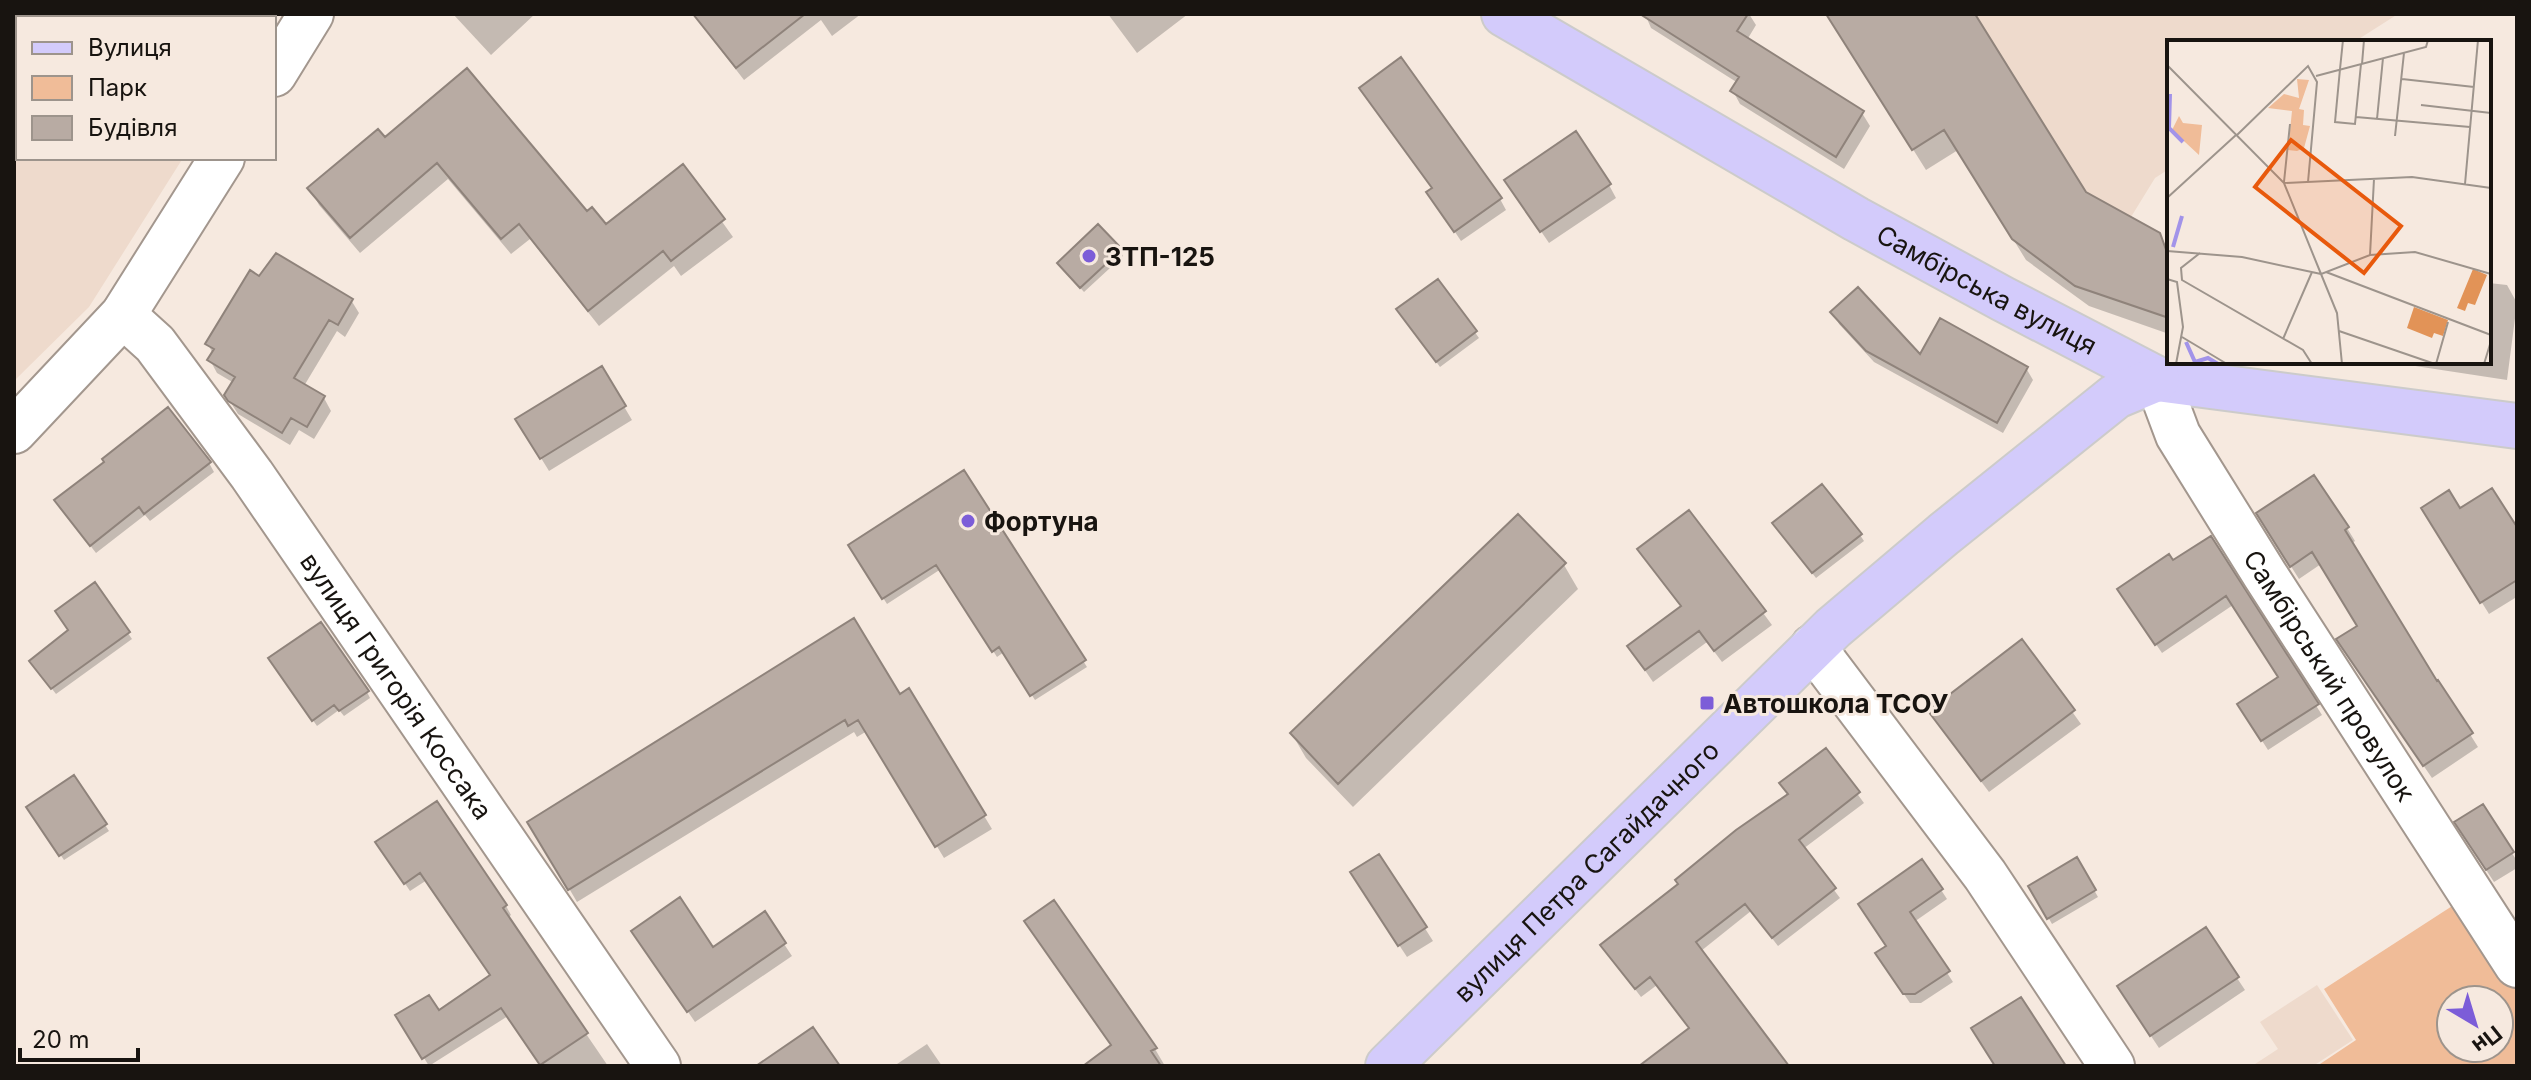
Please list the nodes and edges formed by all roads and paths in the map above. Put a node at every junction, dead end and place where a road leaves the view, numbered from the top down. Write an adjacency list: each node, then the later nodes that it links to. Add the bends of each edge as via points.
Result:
1 (311, 14): 3 (street)
2 (1504, 14): 6 (main road, Самбірська вулиця, via 1856,219)
3 (276, 71)
4 (221, 160): 5 (street)
5 (123, 315): 8 (street); 11 (street, вулиця Григорія Коссака, via 155,344 252,475)
6 (2157, 379): 7 (main road, Самбірська вулиця); 9 (main road, вулиця Петра Сагайдачного, via 2116,396); 10 (street, Самбірський провулок, via 2178,435)
7 (2517, 426)
8 (14, 431)
9 (1813, 647): 12 (main road, вулиця Петра Сагайдачного); 13 (street, via 1985,875)
10 (2517, 965)
11 (658, 1066)
12 (1388, 1066)
13 (2112, 1066)

